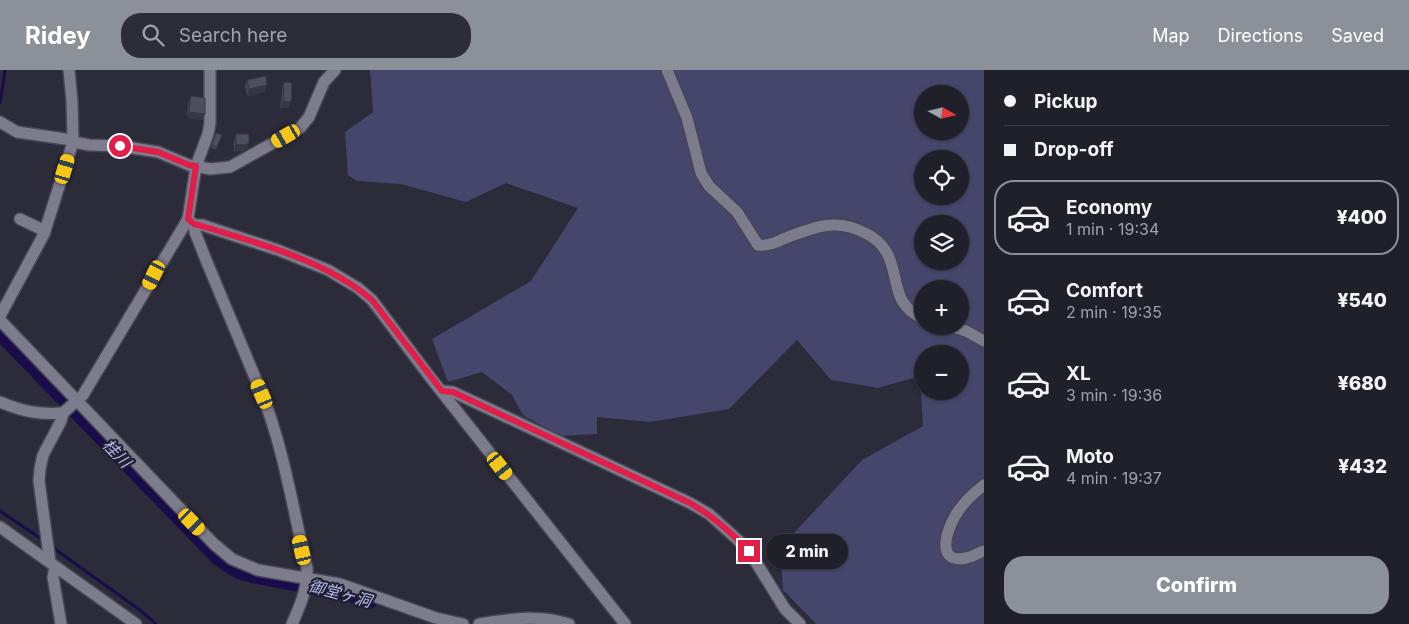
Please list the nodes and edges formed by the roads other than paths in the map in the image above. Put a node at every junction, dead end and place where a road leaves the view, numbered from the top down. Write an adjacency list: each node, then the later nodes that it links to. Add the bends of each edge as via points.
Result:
1 (68, 70): 6 (street)
2 (210, 70): 7 (street, via 210,123)
3 (335, 70): 7 (street, via 324,82 309,117 300,128 230,167 210,169)
4 (667, 70): 11 (street, via 687,118 701,173 709,186 737,212 758,245 766,246 830,224 856,228 884,248 891,261 897,290 904,305)
5 (0, 122): 6 (street, via 17,132)
6 (73, 141): 7 (street, via 158,152); 10 (street)
7 (196, 166): 9 (street)
8 (20, 219): 10 (street)
9 (191, 222): 15 (street, via 278,250 328,270 358,288 372,300); 17 (street, via 83,395); 22 (street, via 270,413)
10 (45, 231): 12 (street)
11 (914, 313)
12 (0, 318): 17 (street)
13 (969, 333): 14 (street)
14 (984, 341)
15 (442, 391): 29 (street); 30 (street, via 453,392 709,514 749,551 784,609)
16 (0, 402): 17 (street, via 44,415)
17 (69, 407): 21 (street, via 43,455 40,469 46,533); 22 (street, via 227,555 258,570)
18 (984, 485): 20 (street, via 958,510 948,529 945,546 954,558)
19 (0, 527): 21 (street)
20 (984, 551)
21 (53, 564): 23 (street); 24 (street)
22 (308, 578): 25 (street); 26 (street, via 340,584 436,618)
23 (61, 624)
24 (136, 624)
25 (292, 624)
26 (463, 624)
27 (479, 624): 28 (street, via 539,617)
28 (569, 624)
29 (626, 624)
30 (800, 624)

